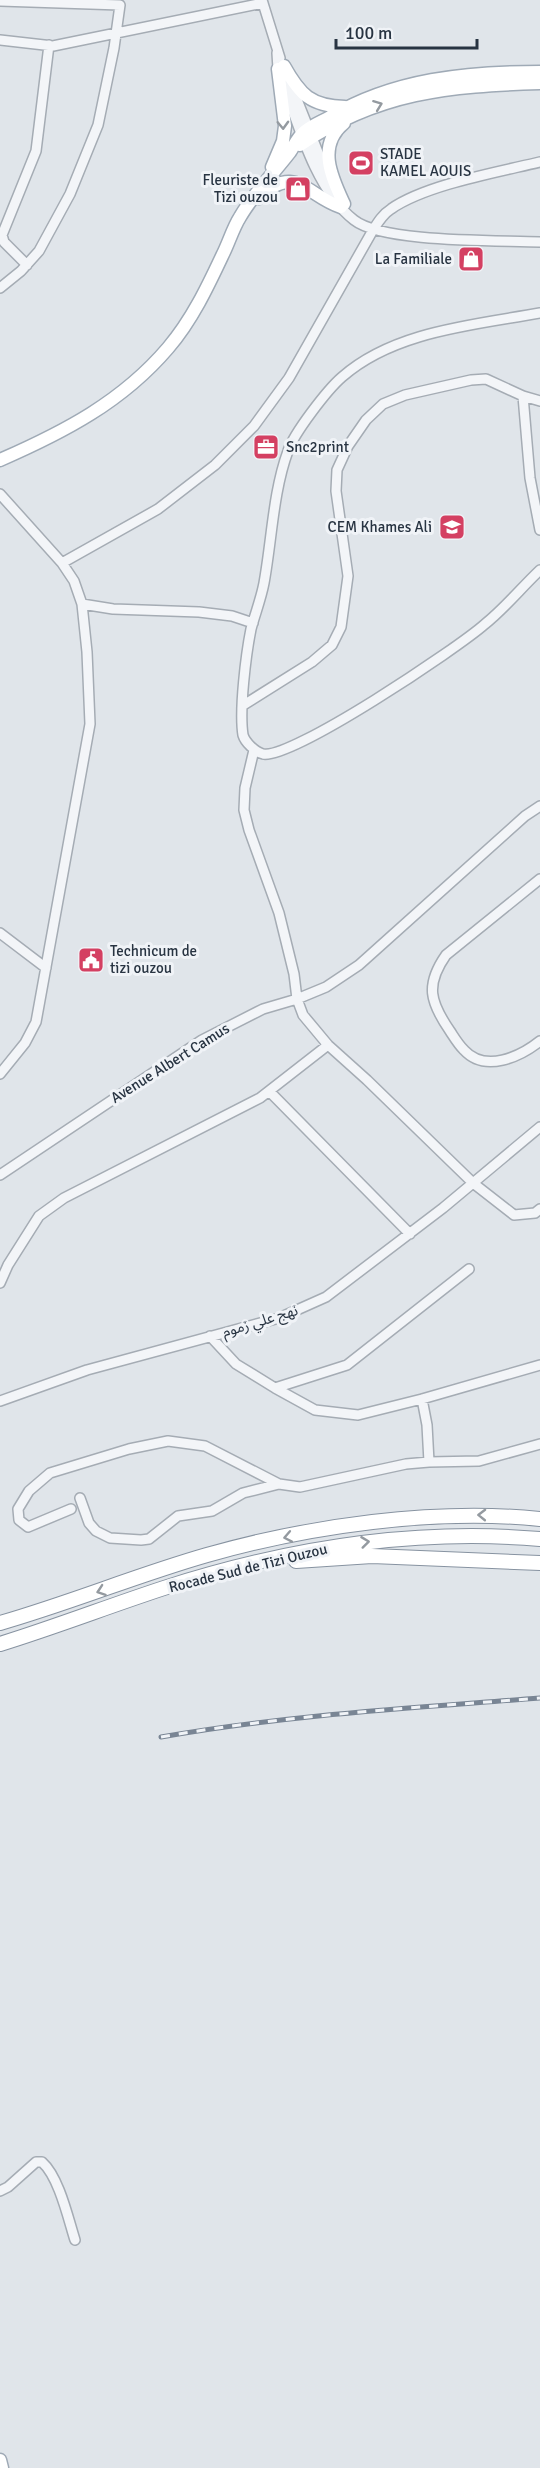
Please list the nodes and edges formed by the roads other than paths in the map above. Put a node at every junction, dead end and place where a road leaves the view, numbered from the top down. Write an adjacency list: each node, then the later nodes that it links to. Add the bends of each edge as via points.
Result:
1 (0, 1): 3 (street, via 120,5)
2 (263, 1): 3 (street); 6 (street)
3 (116, 34): 5 (street); 17 (street, via 98,125 70,194 39,251)
4 (0, 40): 5 (street)
5 (49, 45): 17 (street, via 36,151 2,235)
6 (281, 68): 9 (main road, via 305,97); 10 (street); 12 (main road, one-way to 12, via 285,126 283,141)
7 (540, 72): 9 (main road, via 419,81 396,87)
8 (540, 83): 9 (main road, one-way to 8, via 427,91)
9 (351, 110): 10 (main road); 13 (main road, via 329,143 329,170)
10 (307, 135): 12 (main road); 13 (street, via 324,185)
11 (540, 162): 15 (street, via 403,202 389,210)
12 (267, 178): 14 (main road)
13 (343, 205): 14 (main road, via 328,202 294,181 277,183); 15 (street, via 354,220)
14 (239, 218): 22 (main road, via 190,317 148,369 99,410)
15 (373, 230): 16 (street, via 406,236); 25 (street, via 289,378 254,426 215,465 158,509)
16 (540, 242)
17 (27, 265): 18 (street)
18 (0, 288)
19 (540, 313): 28 (street, via 433,333 366,357 339,379 288,448)
20 (524, 396): 21 (street); 24 (street, via 530,478); 29 (street, via 486,379 471,380 405,395 383,404 366,420 337,470 336,491 348,576 341,627 332,645 312,662)
21 (540, 400)
22 (0, 460)
23 (0, 494): 25 (street)
24 (540, 530)
25 (62, 563): 27 (street)
26 (540, 570): 30 (street, via 486,624 399,685 279,752 264,755)
27 (82, 604): 28 (street, via 198,612); 34 (street, via 90,724)
28 (253, 623): 29 (street)
29 (242, 706): 30 (street, via 243,737)
30 (254, 750): 35 (street, via 244,810 279,913)
31 (540, 806): 35 (street, Avenue Albert Camus, via 359,965 326,987)
32 (540, 879): 36 (street, via 446,955 432,981 432,999 438,1013 464,1051 477,1058 512,1059)
33 (0, 933): 34 (street)
34 (46, 968): 38 (street, via 36,1022)
35 (297, 999): 37 (street, via 303,1015); 41 (street, Avenue Albert Camus, via 263,1009 202,1040)
36 (540, 1041)
37 (328, 1045): 39 (street); 42 (street)
38 (0, 1074)
39 (268, 1091): 44 (street); 46 (street, via 64,1198 39,1216)
40 (540, 1127): 42 (street, نهج علي زموم)
41 (0, 1175)
42 (474, 1183): 43 (street, via 514,1215); 44 (street, نهج علي زموم)
43 (540, 1209)
44 (410, 1234): 47 (street, نهج علي زموم, via 326,1297 279,1318)
45 (469, 1269): 49 (street, via 347,1365)
46 (0, 1282)
47 (210, 1336): 49 (street, via 236,1364); 51 (street, نهج علي زموم, via 87,1370)
48 (540, 1365): 50 (street)
49 (275, 1388): 50 (street, via 315,1410 358,1415)
50 (422, 1399): 53 (street)
51 (0, 1401)
52 (540, 1444): 53 (street, via 478,1461)
53 (429, 1462): 54 (street, via 300,1487)
54 (279, 1484): 55 (street, via 243,1493 212,1511 178,1516 149,1539 141,1540 110,1538 96,1531); 56 (street, via 205,1446 168,1441 50,1473 29,1491 18,1509 19,1520 28,1527)
55 (80, 1498)
56 (71, 1509)
57 (540, 1519): 61 (highway, Rocade Sud de Tizi Ouzou, one-way to 61, via 479,1515 413,1518 291,1536 207,1555)
58 (540, 1539): 60 (highway, Rocade Sud de Tizi Ouzou, one-way to 58, via 308,1551 417,1537)
59 (540, 1563): 60 (highway, via 372,1556)
60 (246, 1565): 62 (highway, Rocade Sud de Tizi Ouzou, via 162,1588)
61 (0, 1623)
62 (0, 1644)
63 (0, 2191): 64 (street, via 36,2162 42,2162 62,2200)
64 (75, 2240)
65 (0, 2460): 66 (main road)
66 (2, 2468)

